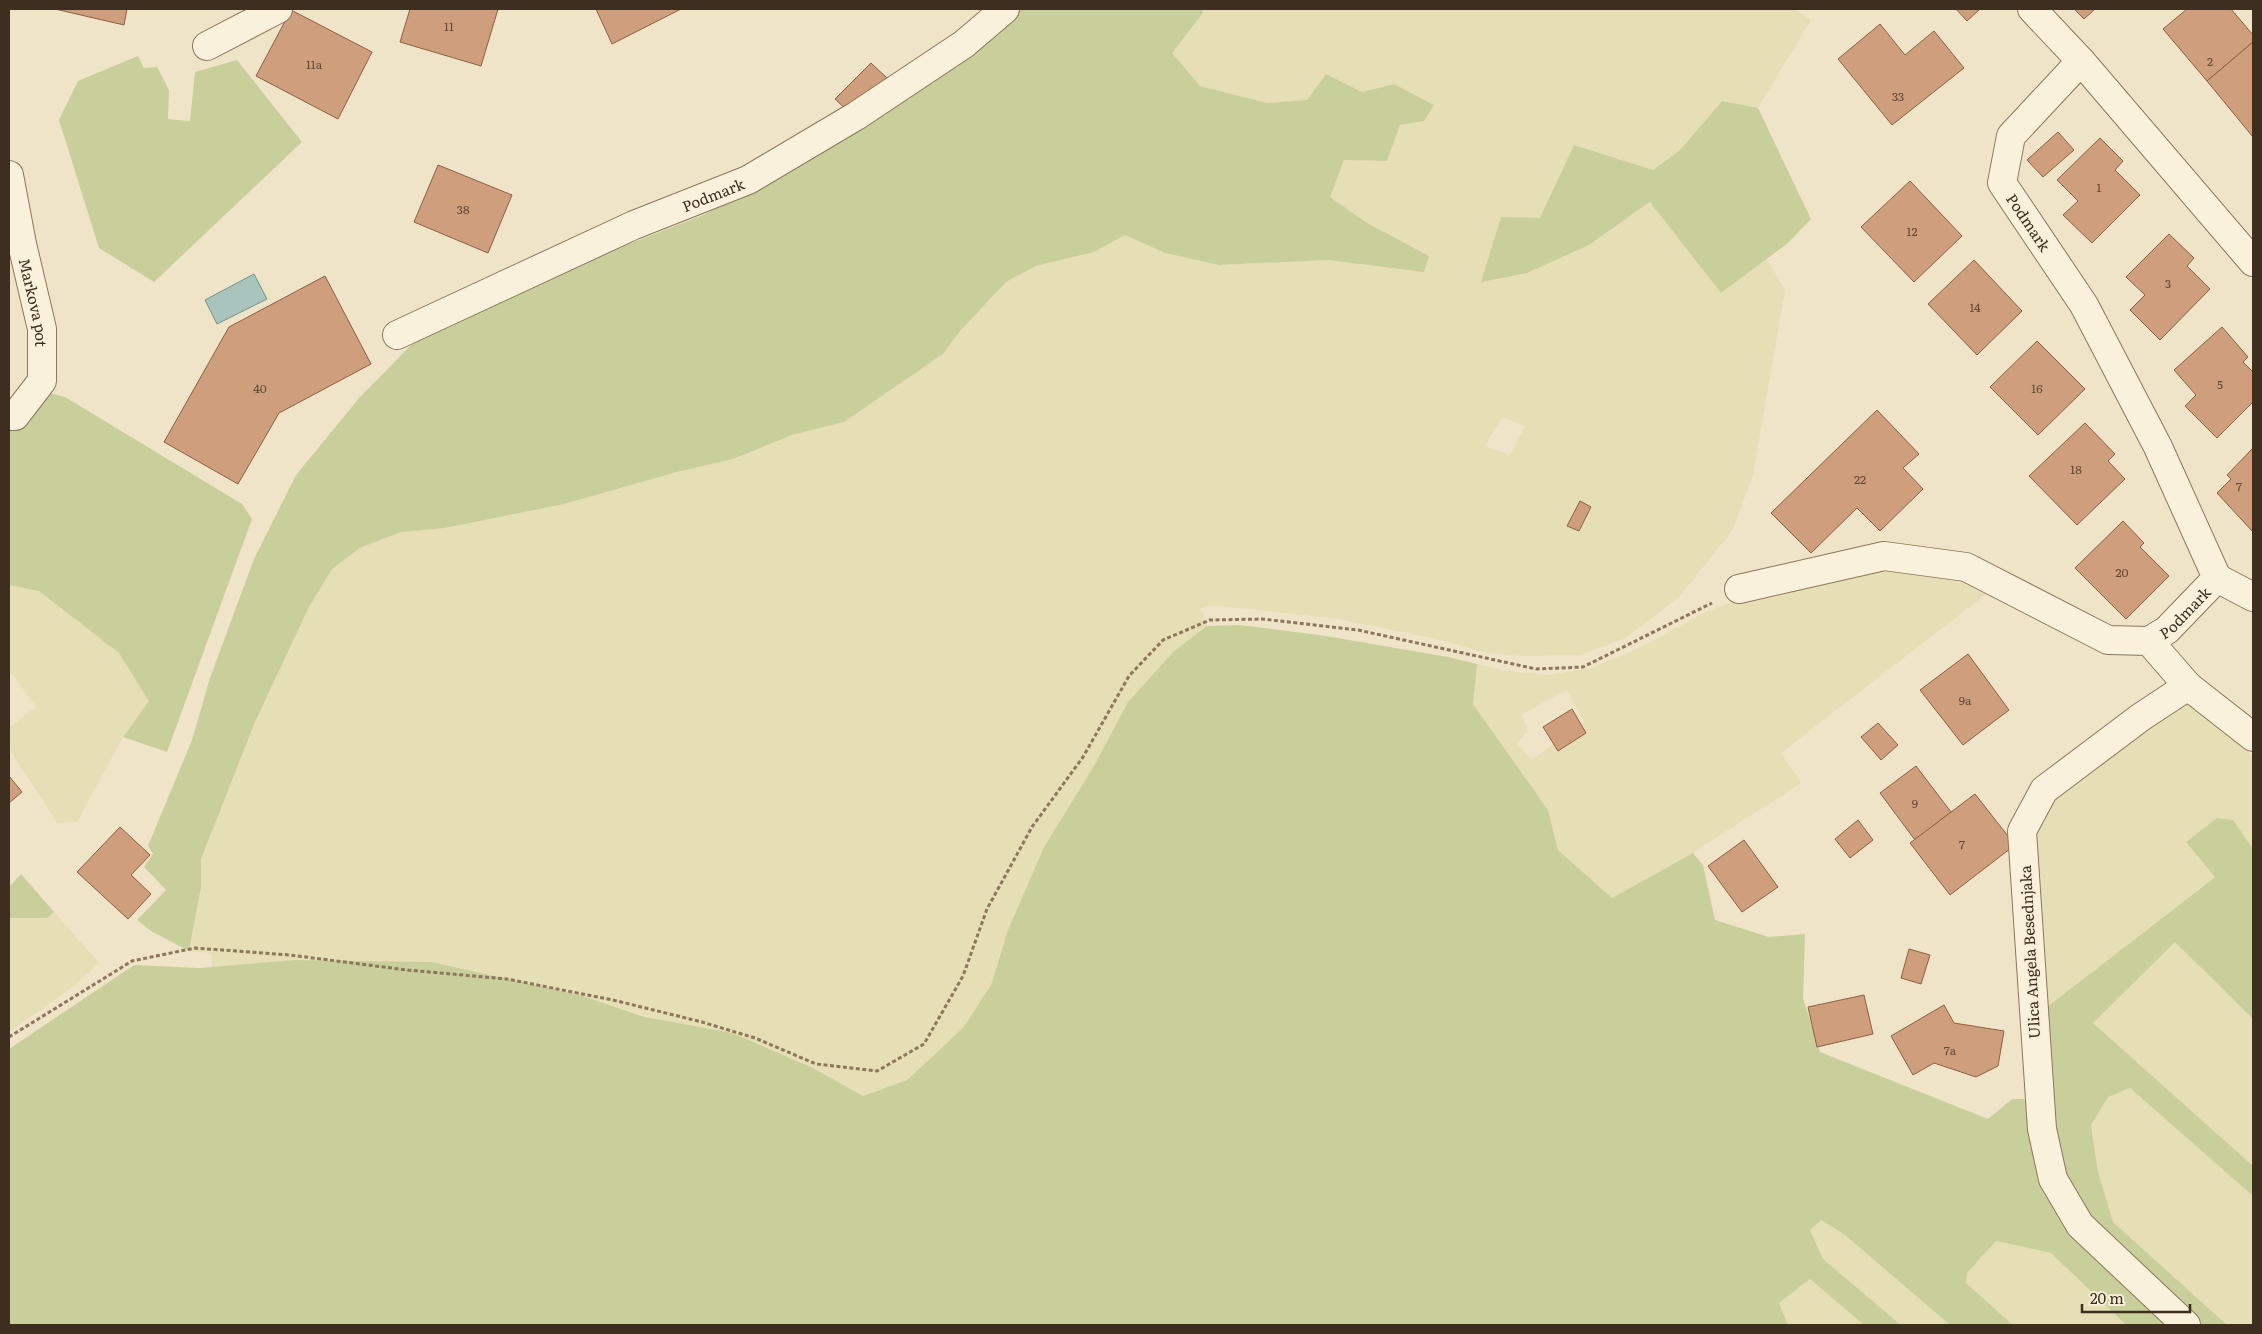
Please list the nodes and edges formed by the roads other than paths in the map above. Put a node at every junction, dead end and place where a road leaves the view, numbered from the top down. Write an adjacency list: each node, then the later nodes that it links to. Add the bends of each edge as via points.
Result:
1 (278, 9): 4 (street)
2 (1005, 9): 8 (street, Podmark, via 964,44 856,116 748,180 634,225)
3 (2032, 9): 5 (street)
4 (207, 46)
5 (2081, 61): 7 (street); 10 (street, Podmark, via 2011,136 2002,183 2084,305 2158,447)
6 (9, 175): 9 (street, Markova pot, via 42,330 42,381 15,416)
7 (2253, 262)
8 (397, 336)
9 (9, 416)
10 (2217, 578): 12 (street, Podmark); 13 (street, Podmark, via 2167,630)
11 (1739, 589): 13 (street, via 1884,556 1966,567 2108,640)
12 (2253, 597)
13 (2149, 641): 14 (street)
14 (2188, 686): 15 (street); 16 (street, Ulica Angela Besednjaka, via 2044,790 2022,831 2041,1120 2053,1179 2080,1225)
15 (2253, 737)
16 (2186, 1325)

